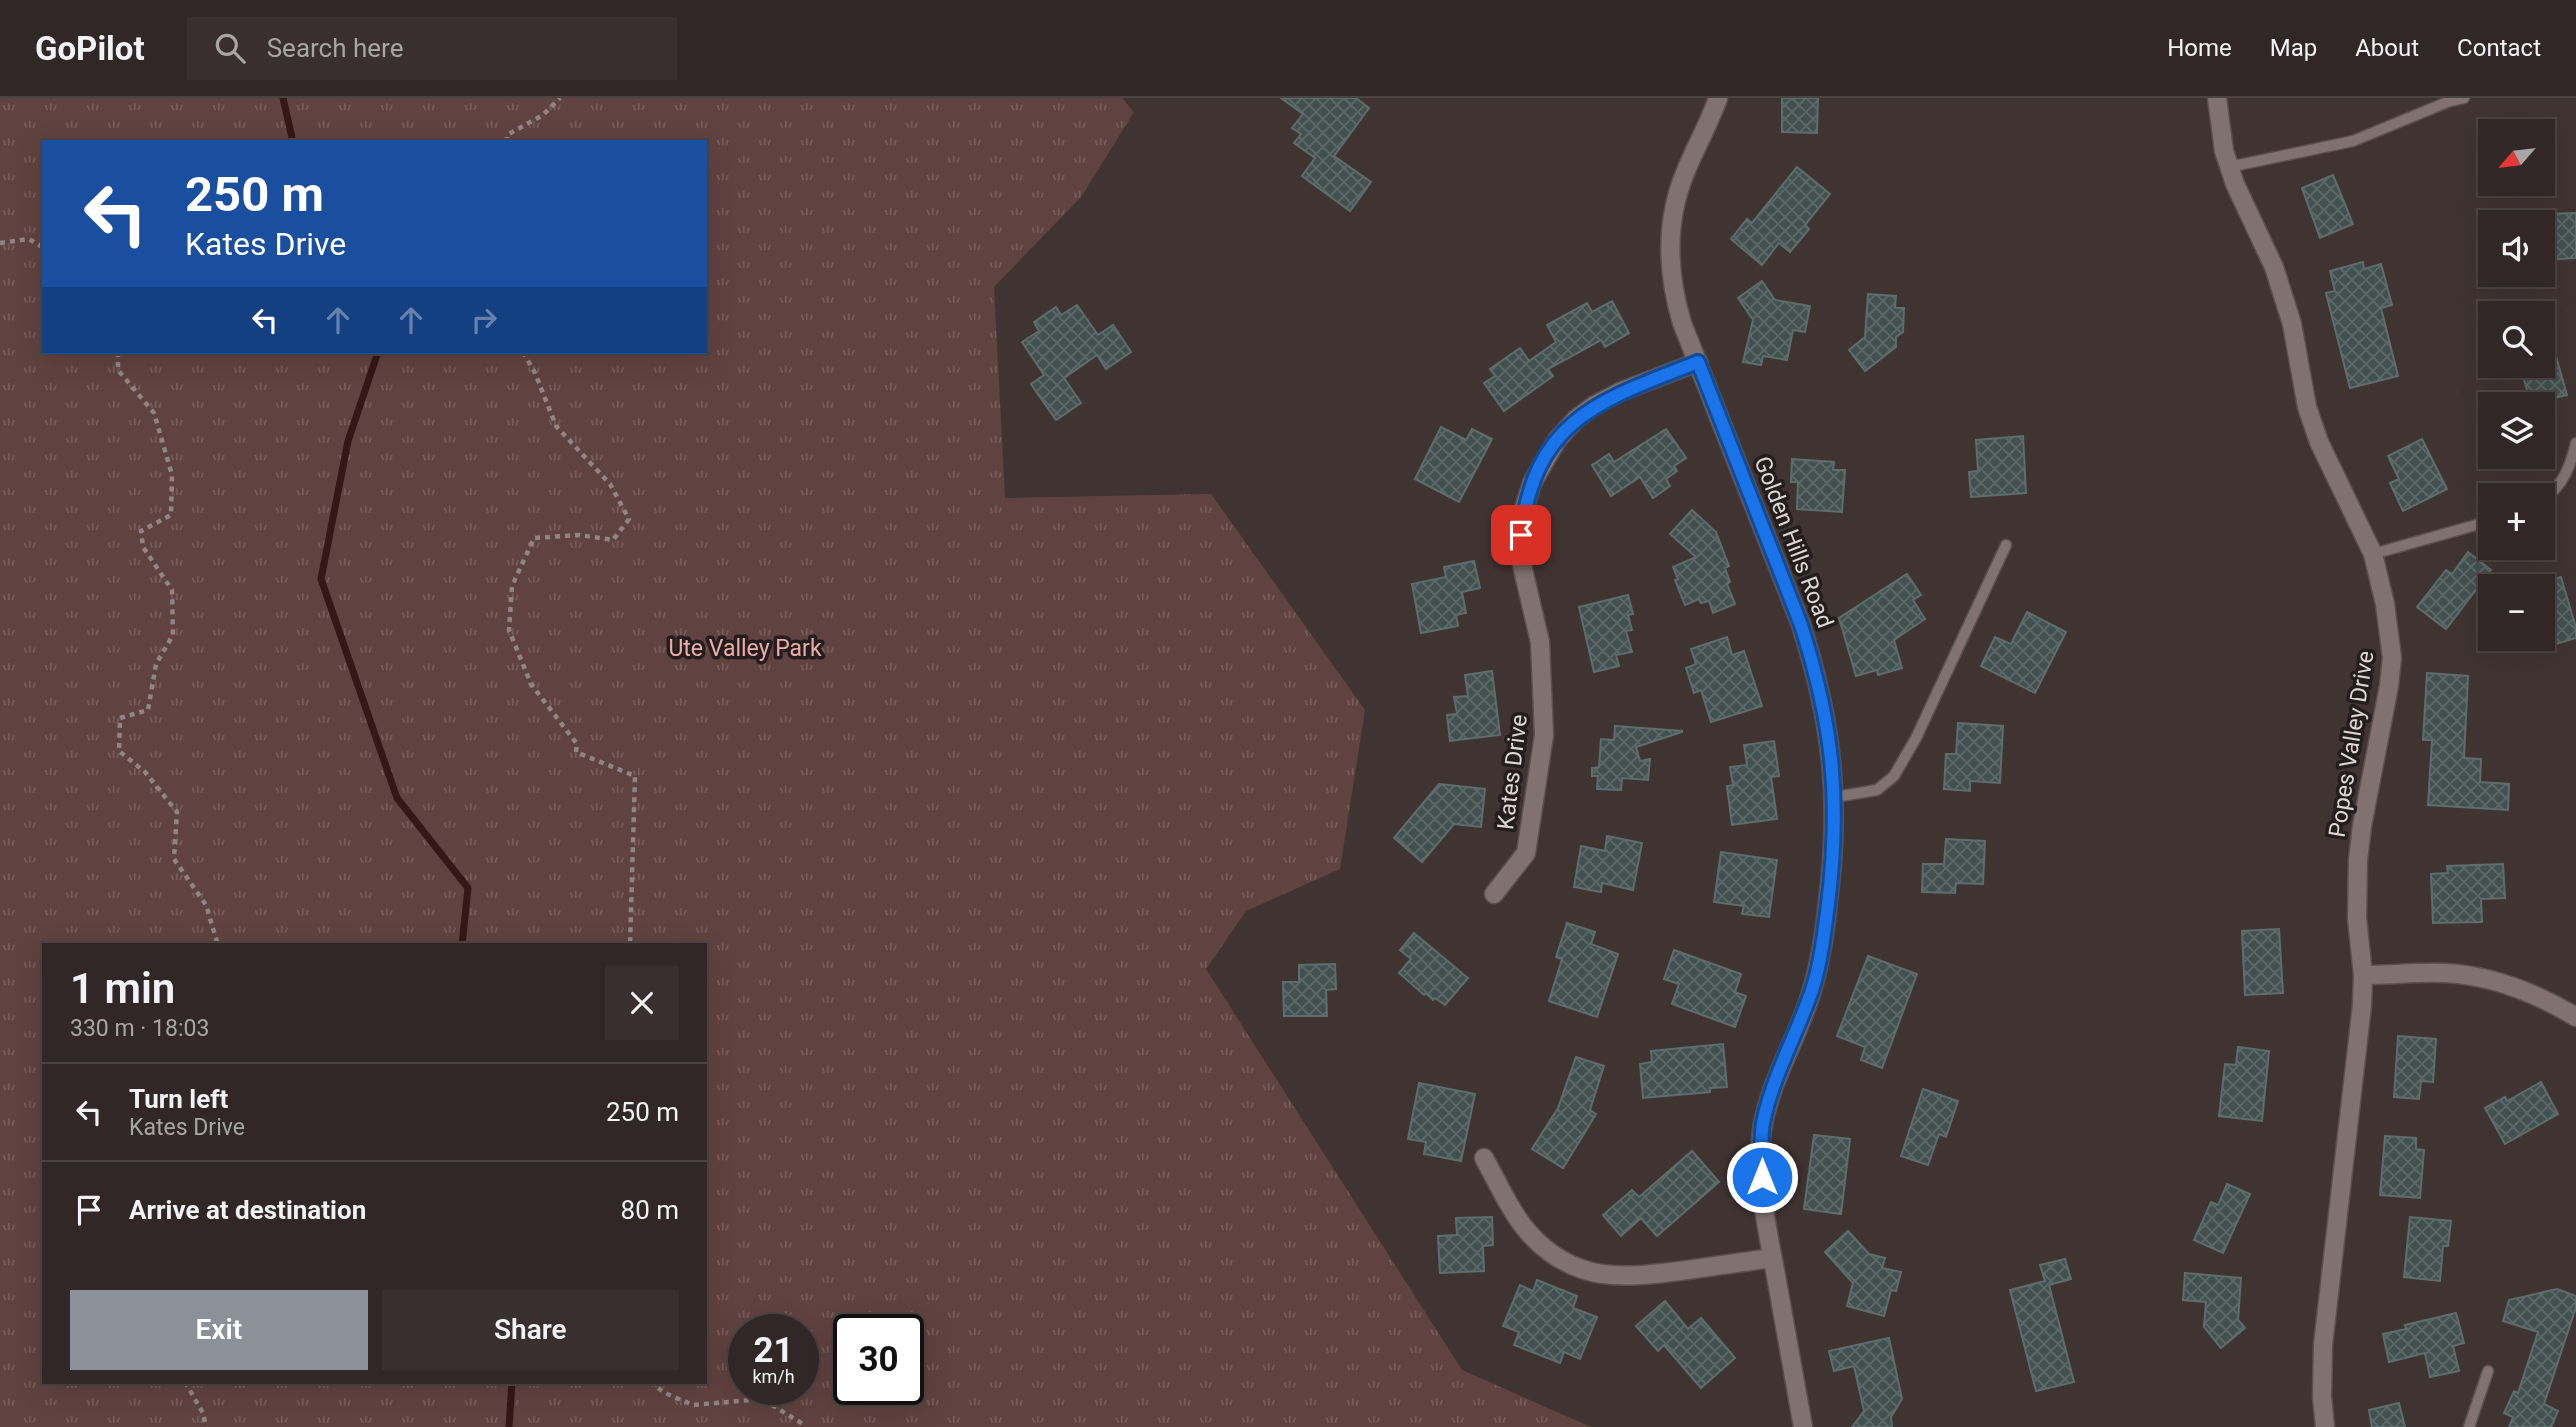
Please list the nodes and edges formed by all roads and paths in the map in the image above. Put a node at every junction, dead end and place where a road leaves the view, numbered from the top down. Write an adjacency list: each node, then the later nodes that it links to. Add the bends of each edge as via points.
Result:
1 (559, 98): 5 (path)
2 (1718, 98): 11 (street, Golden Hills Road, via 1684,175 1671,226 1670,273 1682,323)
3 (2217, 98): 6 (street, Popes Valley Drive)
4 (2464, 98): 6 (lane, via 2353,141)
5 (506, 140)
6 (2230, 167): 16 (street, Popes Valley Drive, via 2274,267 2319,442)
7 (0, 243): 8 (path, via 29,239)
8 (42, 247)
9 (118, 354): 19 (path, via 118,370 154,413 172,475 172,515 141,531 143,547 172,590 173,635 156,664 148,709 120,718 119,751 145,772 177,812 174,859 206,905)
10 (524, 354): 20 (path, via 556,426 610,484 629,519 613,540 579,535 534,538 512,586 509,630 531,684 578,744 576,751 635,776)
11 (1698, 362): 17 (street, Golden Hills Road, via 1814,664); 18 (street, Kates Drive, via 1595,405 1557,440 1531,482 1524,509 1521,561 1540,642 1544,735 1526,853)
12 (2576, 443): 13 (lane)
13 (2555, 489)
14 (2478, 524): 16 (lane)
15 (2006, 545): 17 (lane, via 1916,738 1894,775 1877,790)
16 (2373, 554): 21 (street, Popes Valley Drive, via 2392,658 2359,849 2357,918)
17 (1835, 797): 24 (street, Golden Hills Road, via 1822,956 1763,1125 1763,1204)
18 (1494, 894)
19 (217, 943)
20 (630, 943)
21 (2362, 975): 22 (street, via 2475,977 2544,998); 31 (street, Popes Valley Drive, via 2323,1345)
22 (2576, 1017)
23 (1484, 1158): 24 (street, via 1530,1234 1548,1250 1591,1273 1635,1277)
24 (1772, 1258): 30 (street, Golden Hills Road)
25 (2488, 1371): 32 (lane)
26 (186, 1384): 28 (path)
27 (653, 1384): 29 (path, via 693,1405 762,1399)
28 (206, 1427)
29 (803, 1427)
30 (1803, 1427)
31 (2325, 1427)
32 (2469, 1427)

